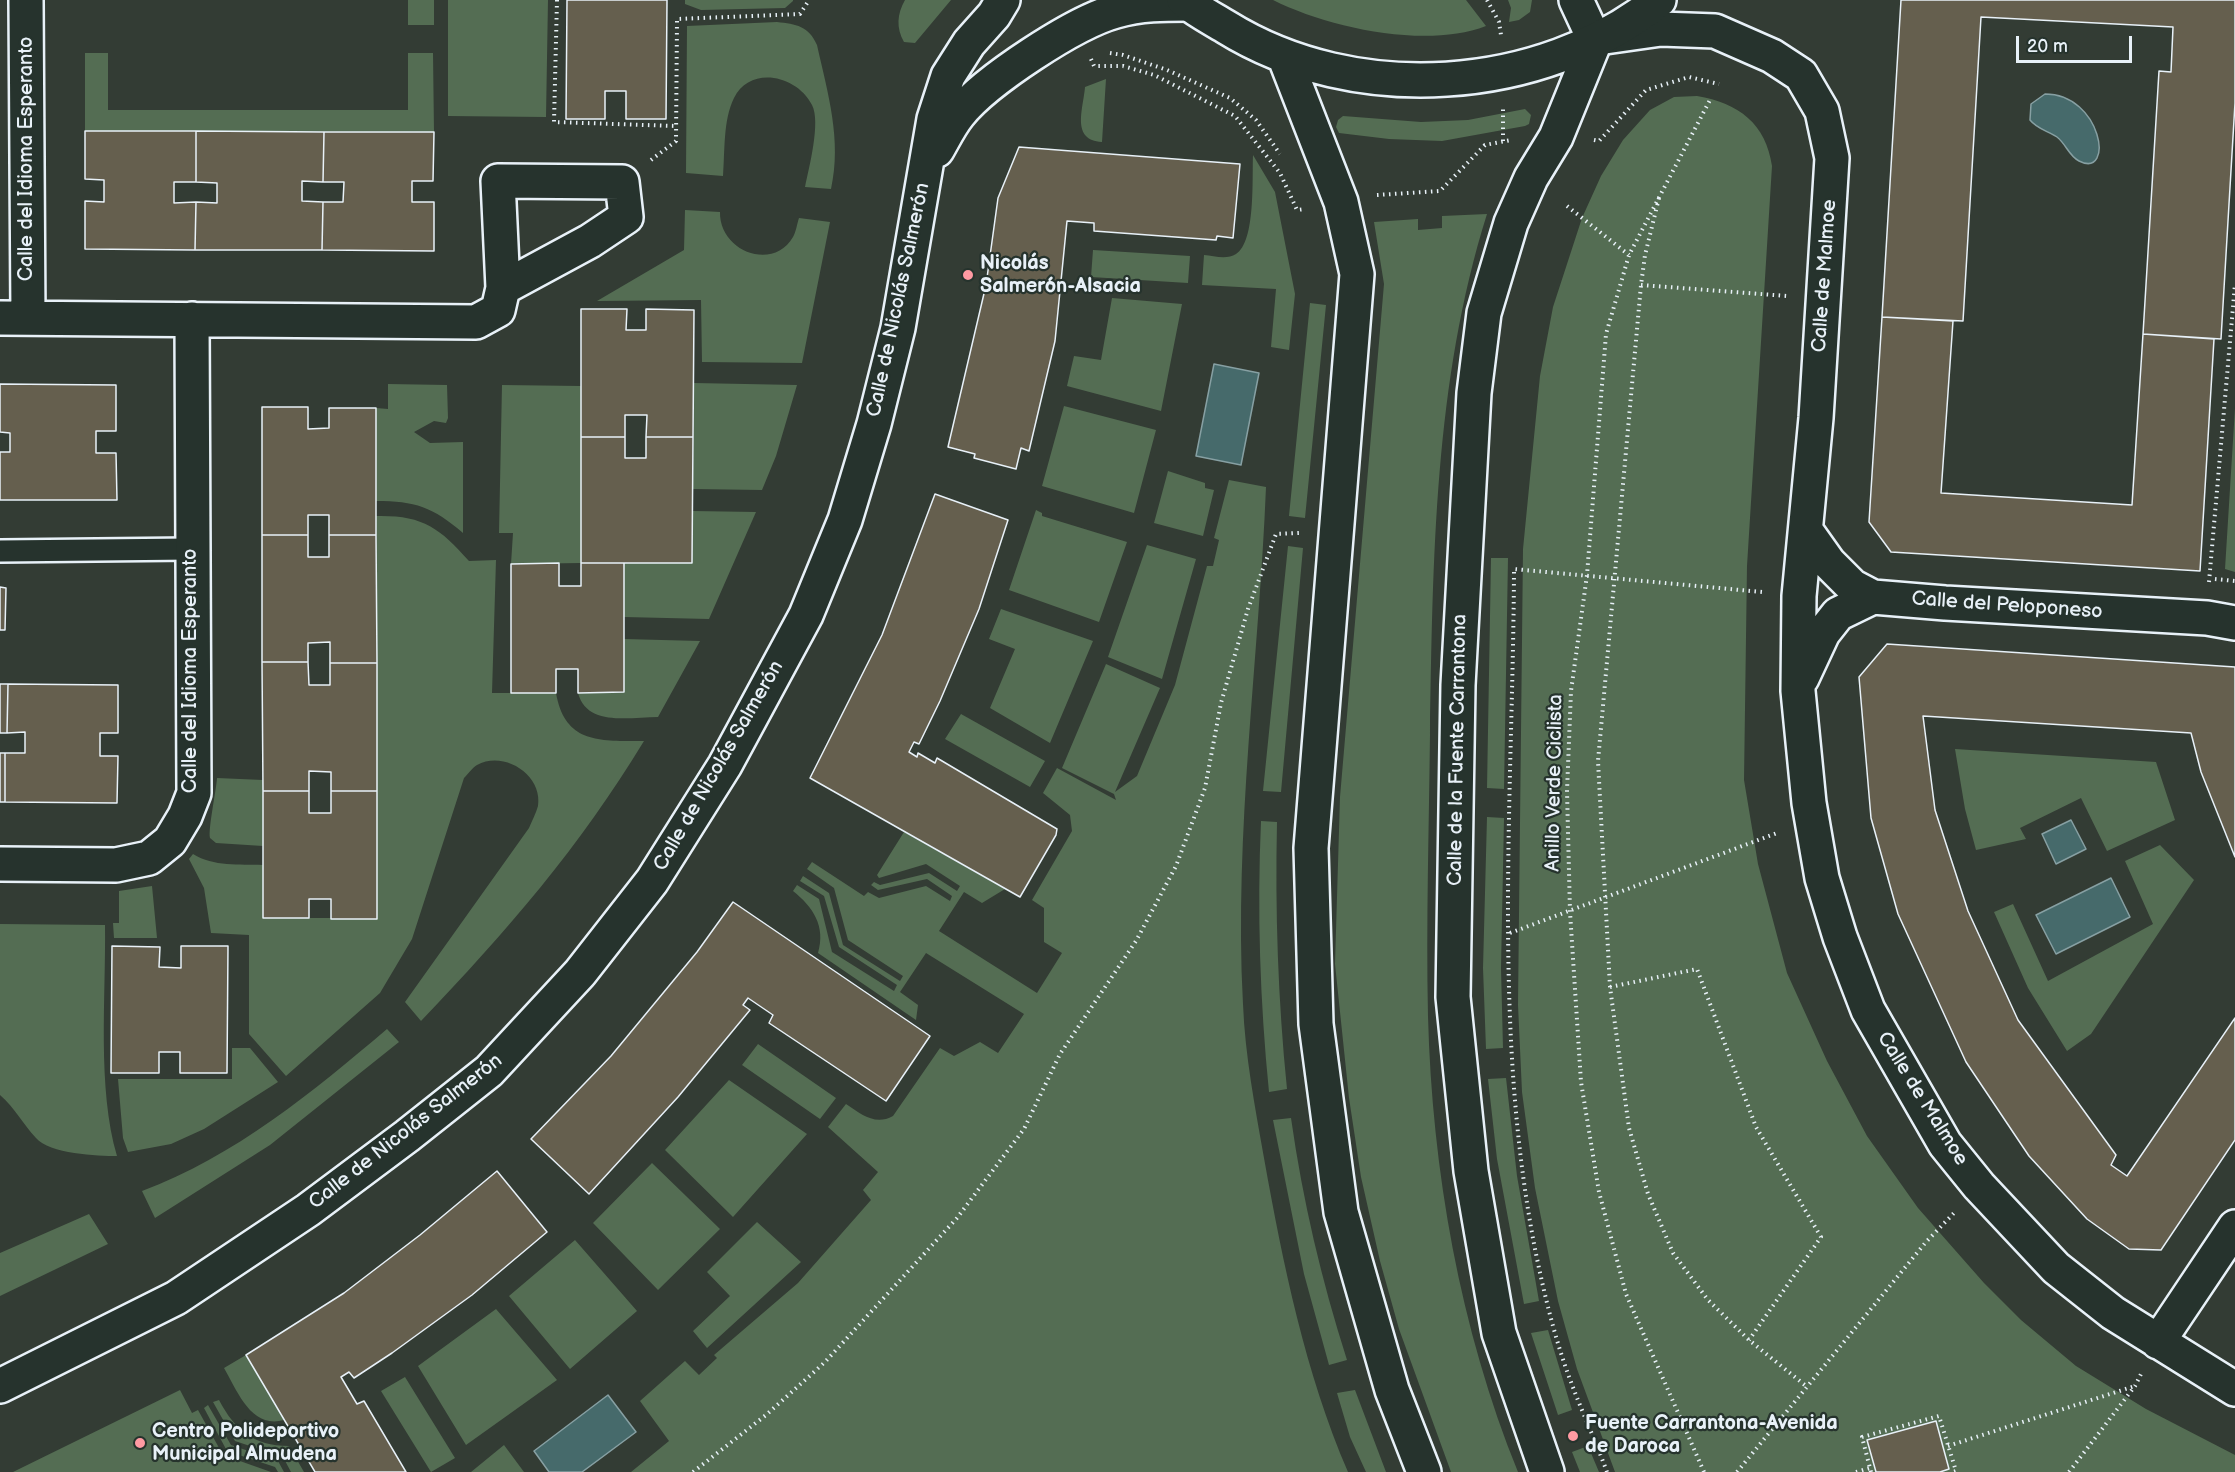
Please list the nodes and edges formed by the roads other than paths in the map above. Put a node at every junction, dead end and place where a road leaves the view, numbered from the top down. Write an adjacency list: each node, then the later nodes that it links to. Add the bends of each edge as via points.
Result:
1 (26, 0): 10 (street, Calle del Idioma Esperanto)
2 (1003, 0): 8 (street, Calle de Nicolás Salmerón, via 948,75 934,119)
3 (1576, 0): 6 (street)
4 (1659, 0): 6 (street)
5 (1187, 2): 7 (street, via 1243,38); 8 (street, Calle de Nicolás Salmerón, via 1146,4 1113,12 1042,47 959,114)
6 (1600, 39): 7 (street, via 1544,62 1441,80 1370,77); 12 (street, Calle de Malmoe, via 1661,29 1715,31 1773,56 1801,75 1822,111 1832,158); 24 (street, Calle de la Fuente Carrantona, via 1556,137 1530,178 1484,312 1474,393 1458,685 1453,997 1471,1171 1499,1333)
7 (1285, 58): 23 (street, via 1341,202 1357,274 1311,848 1316,1024 1341,1212 1392,1390)
8 (928, 164): 21 (street, Calle de Nicolás Salmerón, via 898,328 845,520 806,615 725,765 652,881 580,973 489,1071 407,1136 308,1210 176,1298)
9 (503, 288): 9 (street, Calle del Idioma Esperanto, via 498,182 622,182 626,217); 11 (street, Calle del Idioma Esperanto, via 498,310 476,322)
10 (14, 318): 11 (street, Calle del Idioma Esperanto)
11 (192, 319): 13 (street, Calle del Idioma Esperanto)
12 (1807, 532): 15 (street, Calle del Peloponeso, via 1840,575); 17 (street, Calle de Malmoe, via 1799,596)
13 (192, 549): 14 (lane); 18 (street, Calle del Idioma Esperanto, via 194,792 170,841 149,858 116,865)
14 (0, 551)
15 (1873, 597): 16 (street, Calle del Peloponeso); 17 (street, Calle de Malmoe, via 1838,614 1823,633)
16 (2221, 620)
17 (1798, 691): 20 (street, Calle de Malmoe, via 1811,820 1822,878 1868,1010 1945,1144 1979,1186 2056,1268)
18 (0, 864)
19 (2235, 1227): 20 (street)
20 (2158, 1342): 22 (street, Calle de Malmoe)
21 (0, 1386)
22 (2235, 1389)
23 (1424, 1472)
24 (1547, 1472)

